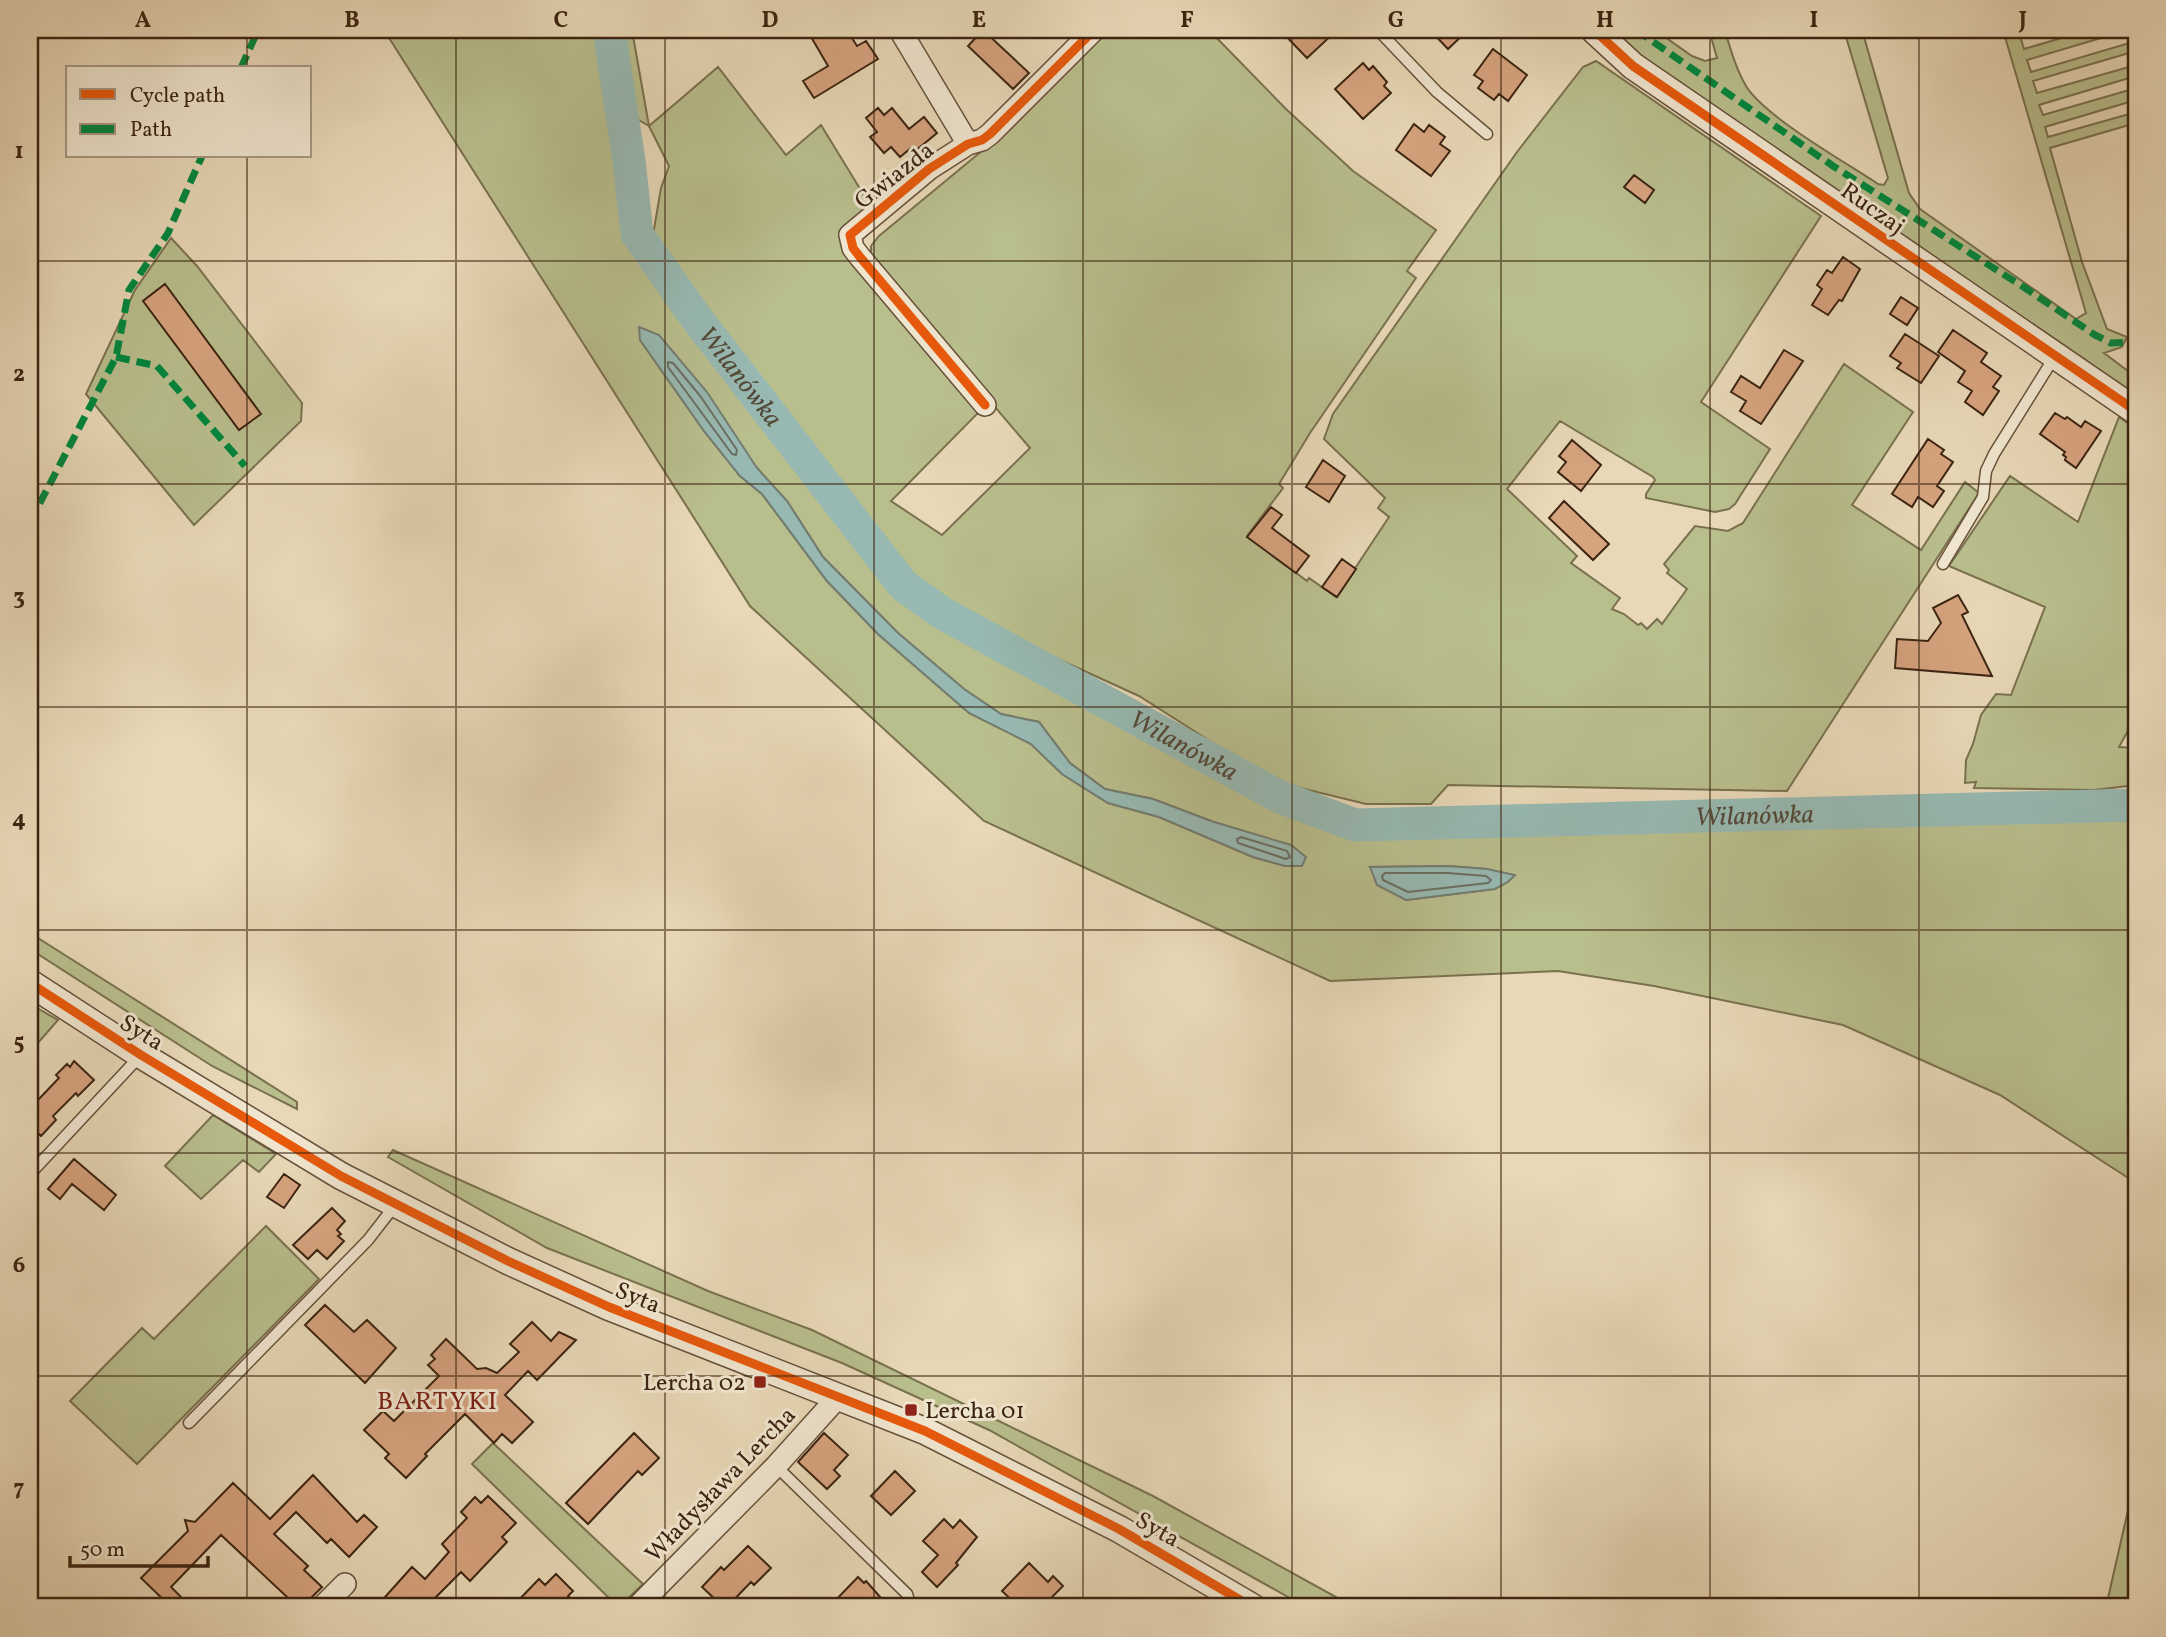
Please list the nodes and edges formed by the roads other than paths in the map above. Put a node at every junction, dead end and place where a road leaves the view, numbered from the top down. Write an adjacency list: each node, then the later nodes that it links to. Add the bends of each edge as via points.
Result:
1 (900, 30): 6 (street)
2 (1094, 30): 6 (street, Gwiazda, via 990,134)
3 (1378, 30): 5 (lane, via 1437,92)
4 (1594, 30): 7 (street, Ruczaj, via 1633,66)
5 (1487, 134)
6 (968, 144): 8 (street, Gwiazda, via 929,169 850,239 860,257)
7 (2055, 356): 9 (street, Ruczaj); 10 (lane, via 1994,454 1986,471 1986,492)
8 (985, 405)
9 (2136, 411)
10 (1943, 564)
11 (30, 983): 12 (street, Syta)
12 (141, 1055): 13 (lane); 14 (street, Syta)
13 (30, 1174)
14 (396, 1204): 15 (street, Syta, via 609,1307); 16 (lane, via 368,1240)
15 (839, 1396): 17 (street, Władysława Lercha); 22 (street, Syta, via 982,1458 1119,1529)
16 (189, 1423)
17 (776, 1466): 20 (street, Władysława Lercha); 21 (lane, via 907,1594)
18 (345, 1584): 19 (street)
19 (322, 1607)
20 (637, 1607)
21 (911, 1607)
22 (1252, 1607)

